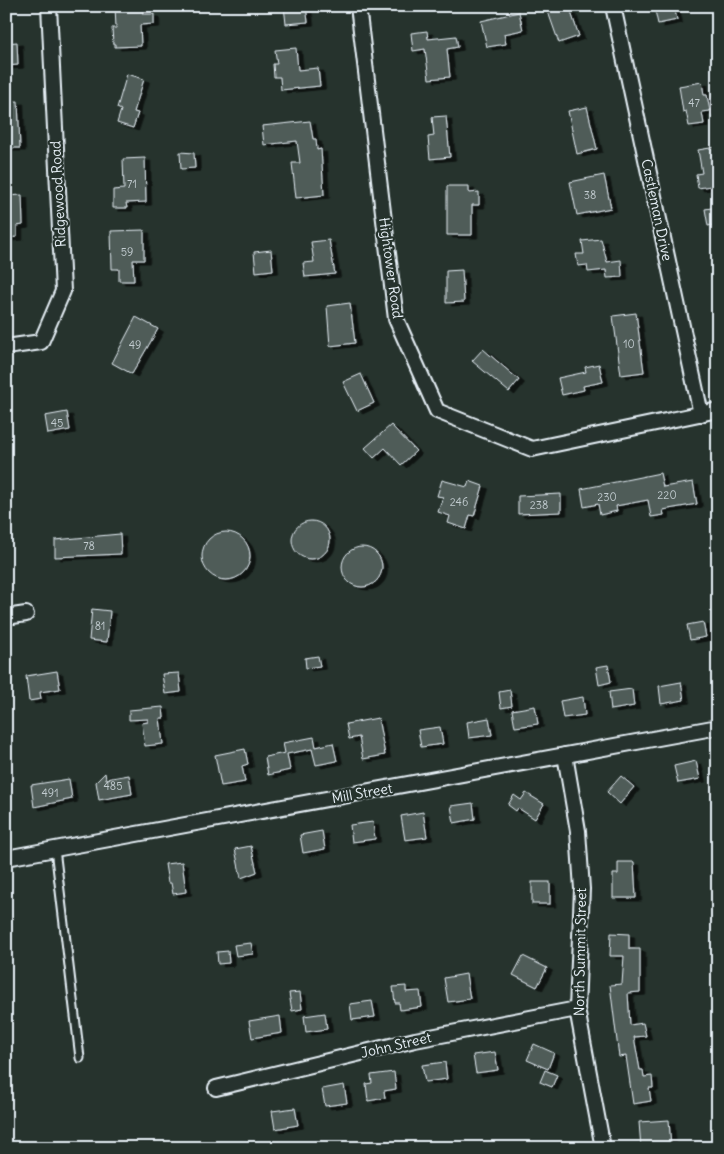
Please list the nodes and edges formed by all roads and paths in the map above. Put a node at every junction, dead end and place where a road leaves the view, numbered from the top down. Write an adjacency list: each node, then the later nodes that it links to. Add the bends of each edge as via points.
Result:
1 (49, 6): 4 (street, Ridgewood Road, via 63,291 41,342)
2 (358, 6): 6 (street, Hightower Road, via 396,319 437,411 532,449)
3 (612, 6): 6 (street, Castleman Drive)
4 (6, 347)
5 (718, 410): 6 (street, Hightower Road)
6 (701, 414)
7 (26, 614): 8 (street)
8 (6, 617)
9 (718, 727): 10 (street, Mill Street)
10 (565, 755): 11 (street, Mill Street); 13 (street, North Summit Street, via 578,830 582,889)
11 (55, 849): 12 (street, Mill Street); 14 (lane)
12 (6, 858)
13 (577, 1009): 15 (street, John Street, via 415,1040); 16 (street, North Summit Street)
14 (80, 1058)
15 (216, 1088)
16 (603, 1148)

